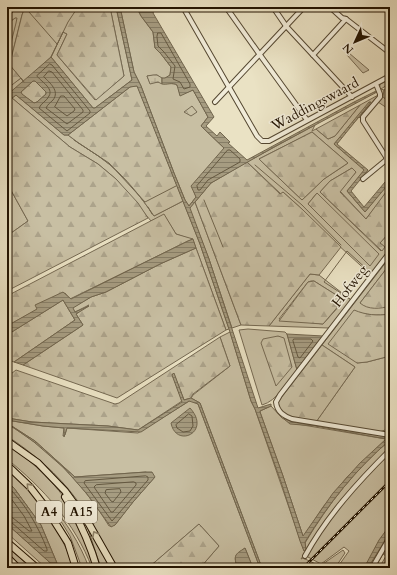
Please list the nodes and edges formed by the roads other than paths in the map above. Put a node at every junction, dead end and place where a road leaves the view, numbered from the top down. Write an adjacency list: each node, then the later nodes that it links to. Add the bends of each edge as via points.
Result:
1 (183, 7): 13 (street)
2 (226, 7): 9 (street)
3 (273, 7): 7 (street)
4 (304, 7): 7 (street)
5 (330, 7): 6 (street)
6 (346, 19): 8 (street); 10 (street)
7 (286, 26): 9 (street); 10 (street)
8 (390, 53)
9 (260, 55): 13 (street); 16 (street)
10 (313, 55): 14 (street)
11 (390, 76): 12 (street, Waddingswaard)
12 (376, 84): 14 (street, Waddingswaard); 17 (street, via 380,97 363,117 363,121 386,160)
13 (230, 88): 15 (street); 16 (street, Waddingswaard, via 262,141 269,141)
14 (352, 97): 16 (street, Waddingswaard)
15 (215, 102)
16 (308, 120)
17 (363, 179)
18 (390, 252): 19 (street, Hofweg, via 276,402 283,414 292,419)
19 (389, 435)
20 (7, 441): 22 (highway, A15)
21 (390, 450): 26 (street, via 341,502)
22 (38, 463): 31 (highway, A15, via 60,489 79,519); 32 (highway, A15, one-way to 22, via 90,524 65,490)
23 (7, 465): 30 (highway, A4, one-way to 23, via 68,543 44,505)
24 (390, 536): 33 (street)
25 (7, 542): 29 (highway)
26 (305, 556)
27 (7, 557): 28 (highway)
28 (18, 568)
29 (37, 568)
30 (76, 568)
31 (97, 568)
32 (114, 568)
33 (372, 568)

